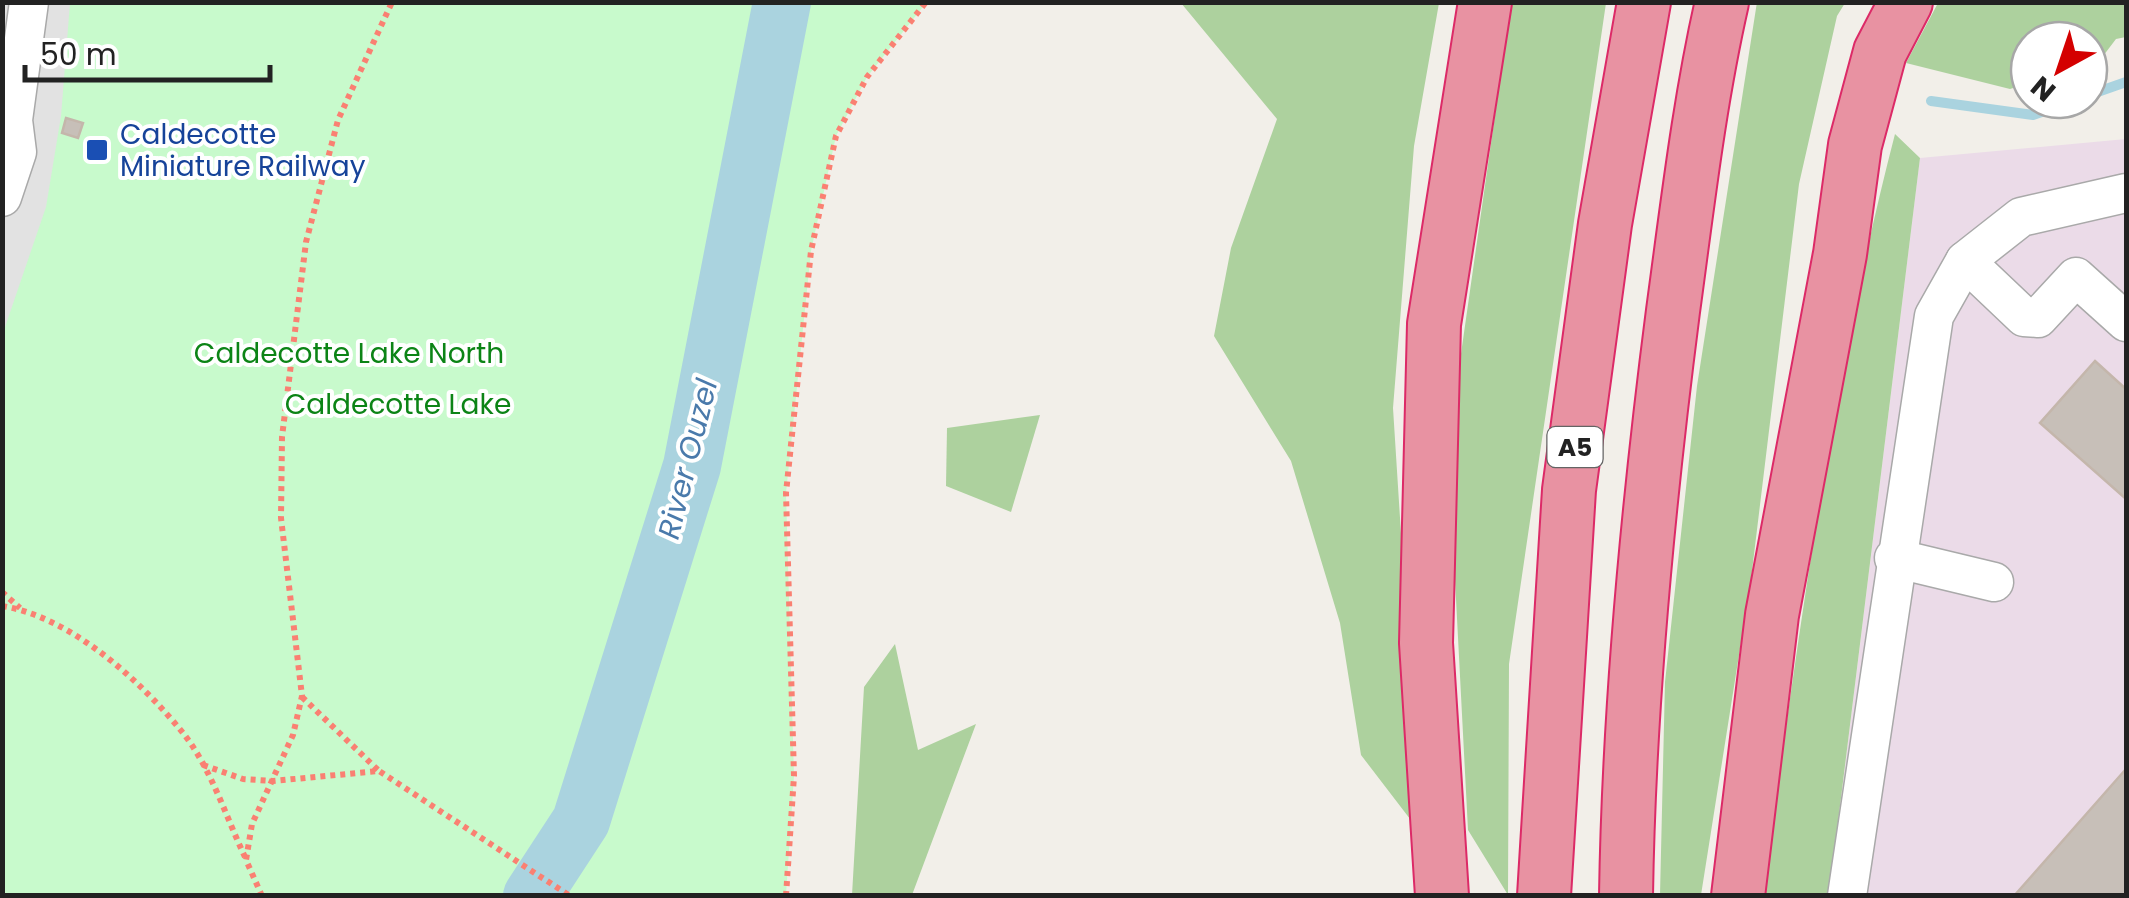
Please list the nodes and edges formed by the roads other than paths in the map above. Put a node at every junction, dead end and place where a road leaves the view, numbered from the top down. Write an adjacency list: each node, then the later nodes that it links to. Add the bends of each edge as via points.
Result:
1 (29, 2): 6 (lane)
2 (1485, 2): 13 (highway, via 1434,324 1426,644)
3 (1644, 2): 14 (highway, A5, via 1569,490)
4 (1722, 2): 15 (highway, via 1648,504)
5 (1906, 2): 16 (highway, via 1880,52 1855,146 1772,616)
6 (10, 150): 8 (lane)
7 (2126, 192): 9 (lane, via 2022,217)
8 (2, 197)
9 (1965, 261): 10 (lane, via 2024,317 2038,318 2076,277); 11 (lane, via 1934,316)
10 (2120, 302)
11 (1894, 558): 12 (lane); 17 (lane)
12 (1994, 582)
13 (1442, 896)
14 (1544, 896)
15 (1626, 896)
16 (1738, 896)
17 (1847, 896)

